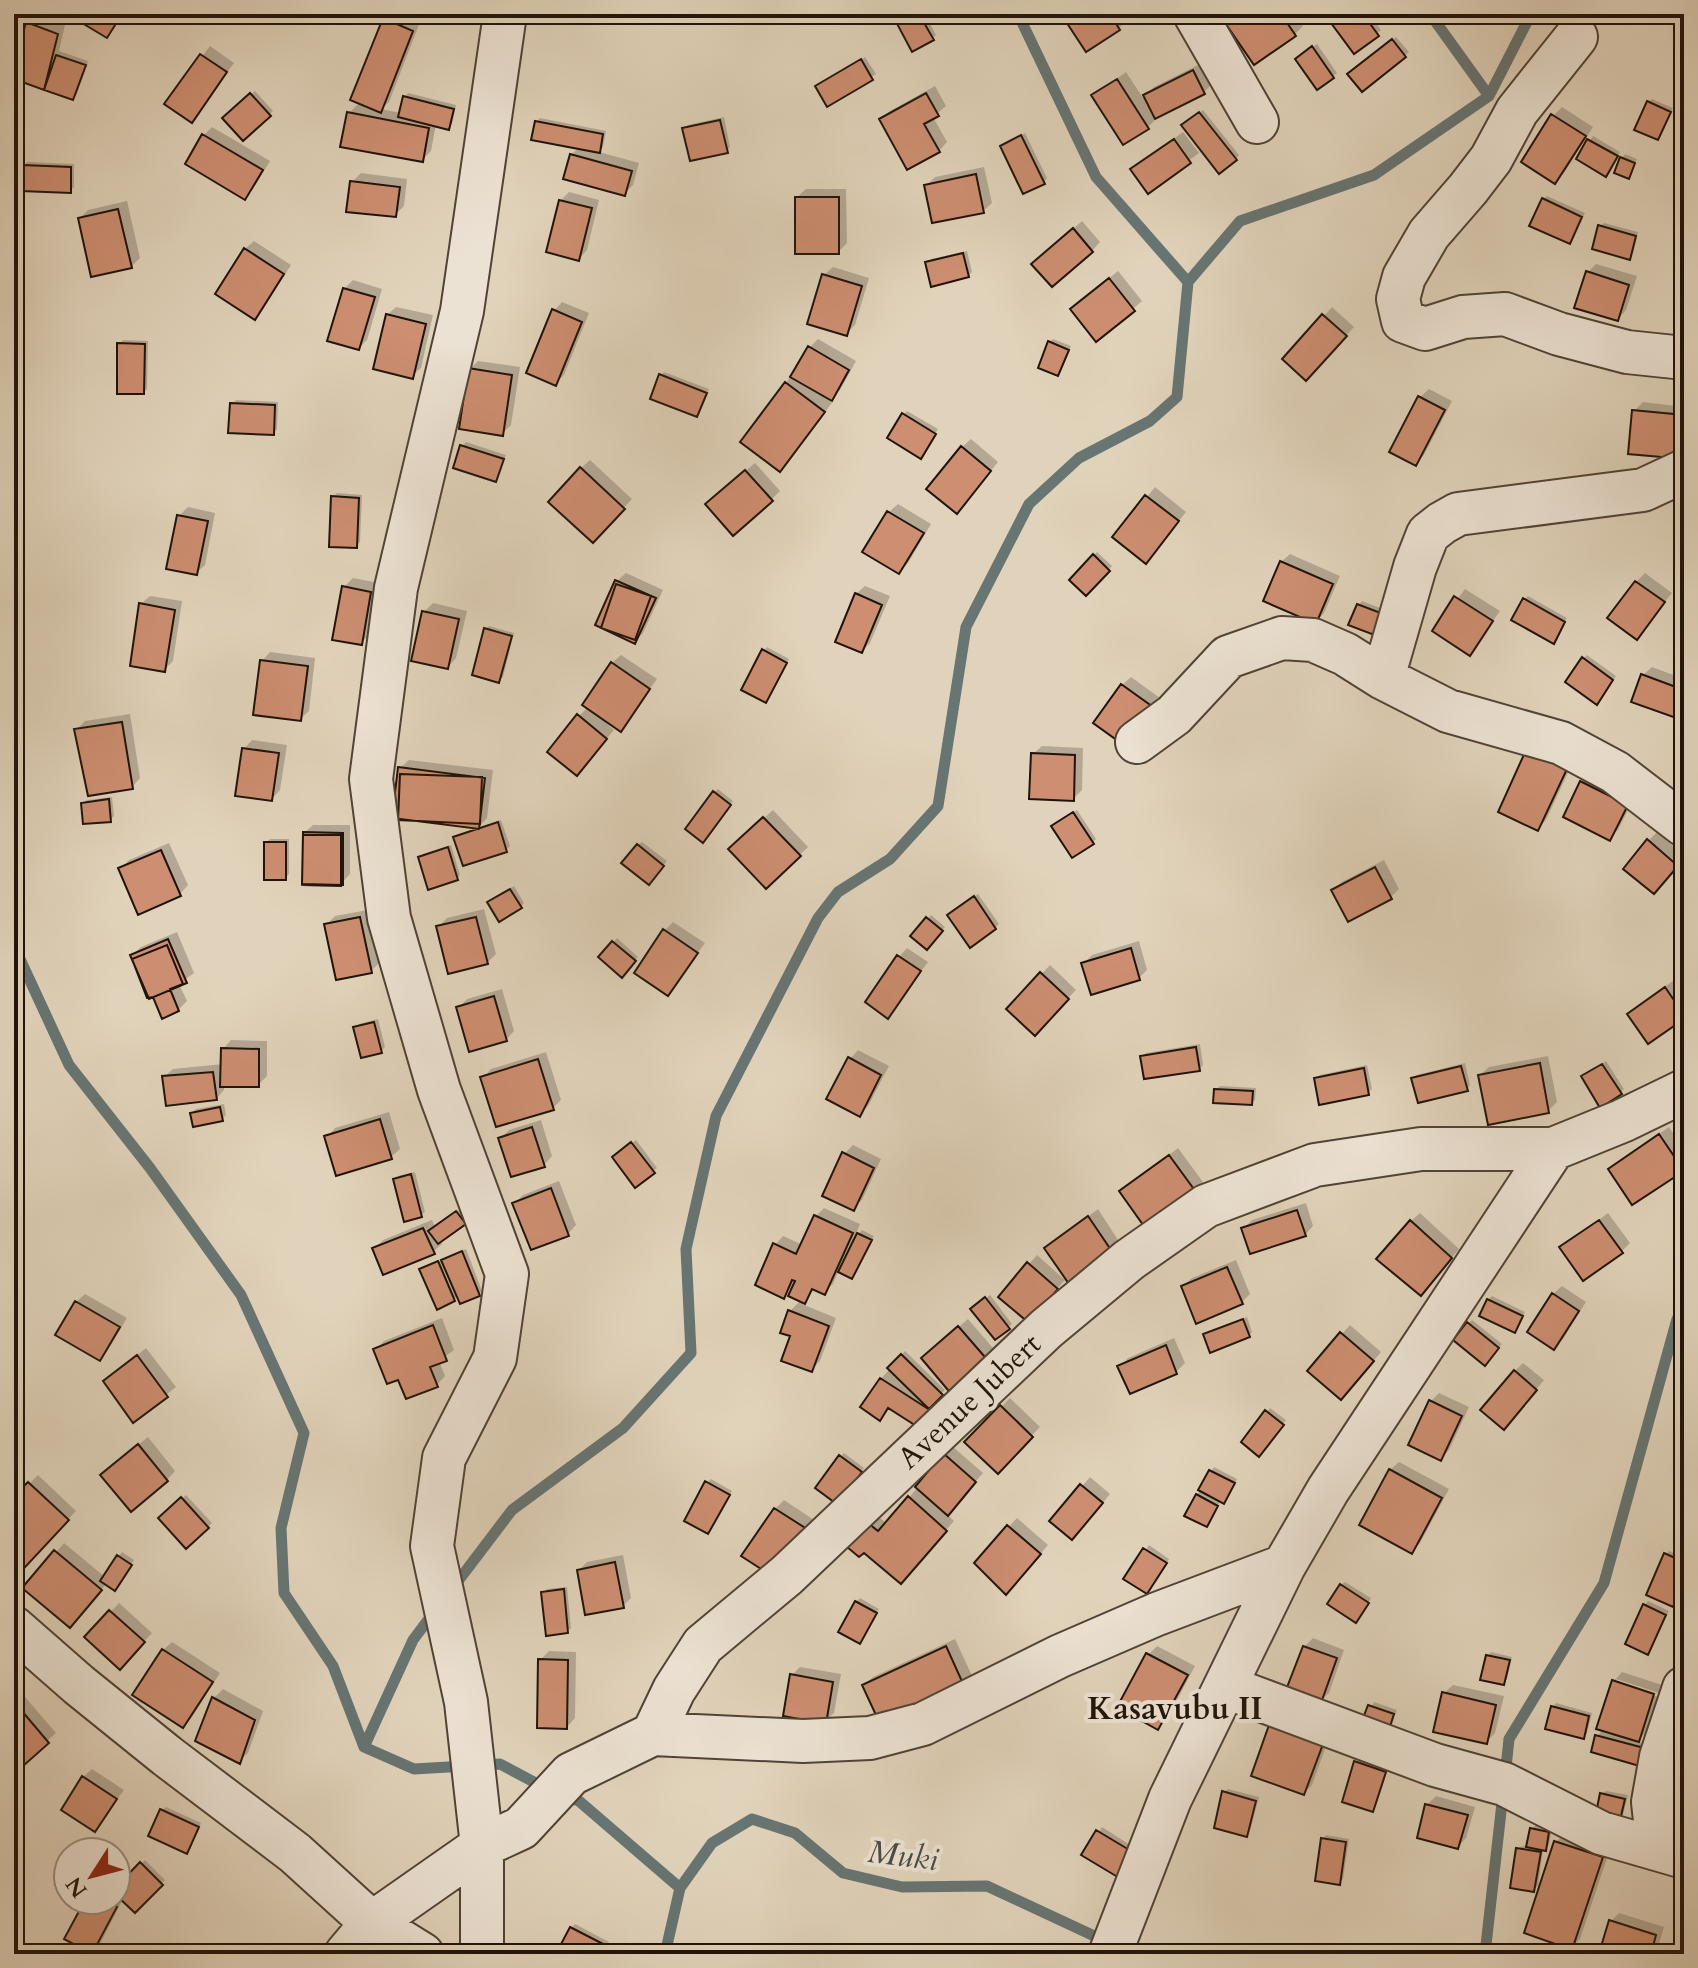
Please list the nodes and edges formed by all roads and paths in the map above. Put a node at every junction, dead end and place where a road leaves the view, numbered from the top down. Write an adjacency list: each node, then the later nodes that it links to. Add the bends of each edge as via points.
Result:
1 (505, 14): 17 (street, via 462,311 396,588 371,779 389,918 439,1090 507,1274 495,1358 444,1458 432,1546 466,1702)
2 (1195, 14): 4 (street)
3 (1576, 37): 5 (street, via 1517,111 1491,159 1429,234 1404,277 1398,299 1403,321 1425,329 1463,317 1505,314 1627,352)
4 (1257, 122)
5 (1684, 358)
6 (1684, 471): 7 (street, via 1643,490 1458,514 1442,523 1428,534 1415,567)
7 (1383, 678): 8 (street, via 1313,640 1282,638 1228,657 1174,715); 9 (street, via 1448,711 1561,743 1615,772)
8 (1137, 742)
9 (1684, 825)
10 (1684, 1091): 11 (street, Avenue Jubert)
11 (1553, 1149): 12 (street, via 1328,1490); 16 (street, Avenue Jubert, via 1421,1149 1315,1165 1206,1206 1129,1260 1046,1329 787,1575 703,1645)
12 (1284, 1566): 14 (street); 16 (street, via 1060,1656 923,1724 870,1738 789,1741)
13 (14, 1628): 19 (street, via 90,1694 295,1853)
14 (1226, 1687): 18 (street, via 1435,1765 1504,1784 1601,1833); 22 (street, via 1170,1799)
15 (1684, 1688): 18 (street, via 1661,1757 1653,1802)
16 (653, 1734): 17 (street, via 571,1774 521,1828)
17 (482, 1846): 19 (street); 21 (street)
18 (1671, 1853)
19 (359, 1938): 20 (street)
20 (422, 1954)
21 (482, 1954)
22 (1110, 1954)

